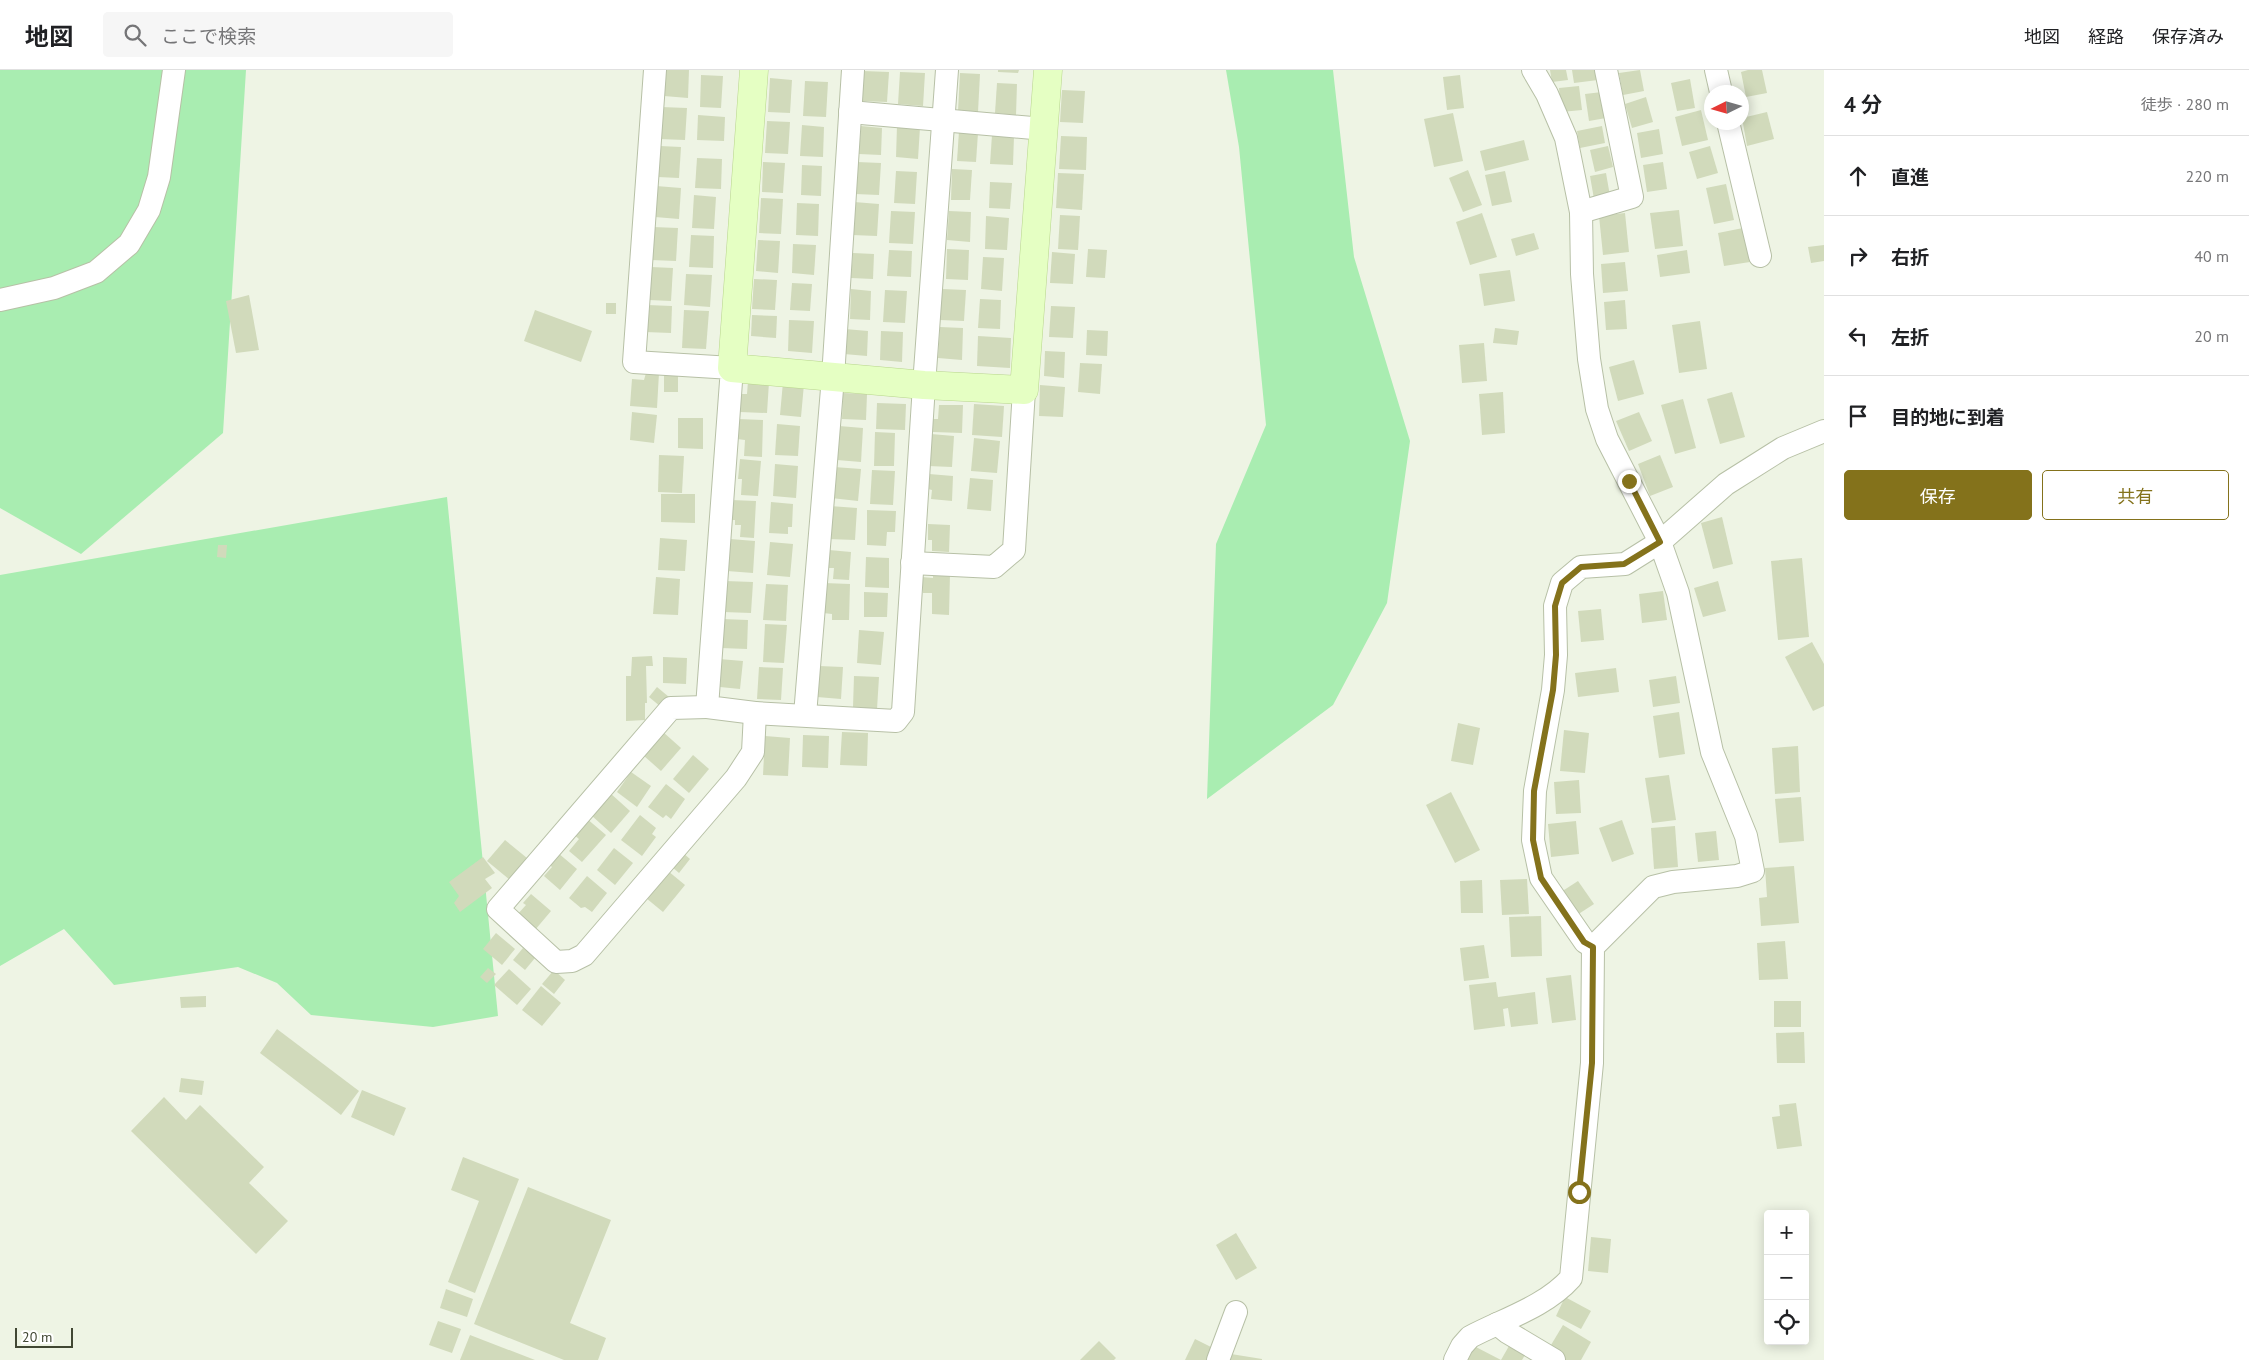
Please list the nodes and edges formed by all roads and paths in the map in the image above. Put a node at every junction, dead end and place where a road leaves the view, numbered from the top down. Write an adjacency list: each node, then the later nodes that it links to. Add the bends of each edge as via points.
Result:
1 (174, 70): 17 (street, via 159,177 149,210 129,244 96,272 54,288)
2 (655, 70): 18 (street, via 634,362)
3 (754, 70): 18 (street)
4 (853, 70): 11 (street)
5 (947, 70): 12 (street)
6 (1048, 70): 13 (street)
7 (1533, 70): 15 (street, via 1566,138)
8 (1606, 70): 15 (street, via 1632,197)
9 (1716, 70): 10 (street)
10 (1719, 85)
11 (850, 112): 12 (street); 19 (street)
12 (944, 121): 13 (street); 20 (street)
13 (1044, 129): 21 (street)
14 (1730, 130): 16 (street)
15 (1581, 212): 23 (street, via 1582,274 1597,410 1607,439)
16 (1760, 256)
17 (0, 300)
18 (732, 368): 19 (street); 25 (street)
19 (833, 377): 20 (street); 27 (street)
20 (924, 384): 21 (street); 24 (street)
21 (1024, 390): 24 (street, via 1014,550 994,567)
22 (1824, 431): 23 (street, via 1783,448 1726,484)
23 (1660, 542): 28 (street, via 1624,564 1581,567 1562,583 1555,606 1553,690 1534,791 1533,840 1541,878 1584,942); 28 (street, via 1678,593 1712,752 1746,836 1753,871 1653,887)
24 (912, 563): 27 (street, via 903,712 896,721)
25 (707, 707): 26 (street); 26 (street, via 671,708 498,909 556,962 584,956 736,778 753,752)
26 (755, 713): 27 (street)
27 (805, 714)
28 (1593, 947): 30 (street, via 1592,1063 1571,1278 1542,1302)
29 (1236, 1312): 31 (street)
30 (1497, 1324): 32 (street, via 1470,1338); 33 (street)
31 (1218, 1360)
32 (1455, 1360)
33 (1554, 1360)

